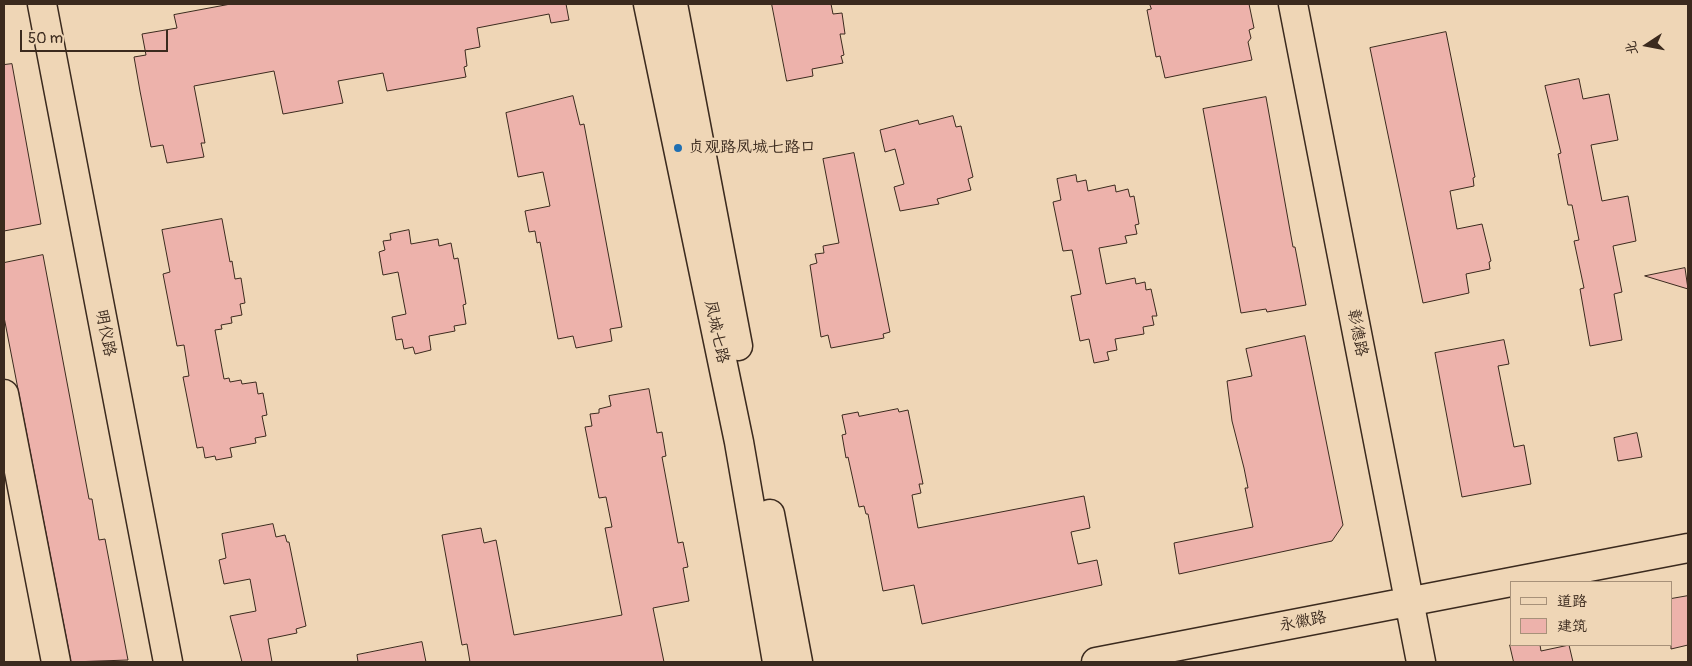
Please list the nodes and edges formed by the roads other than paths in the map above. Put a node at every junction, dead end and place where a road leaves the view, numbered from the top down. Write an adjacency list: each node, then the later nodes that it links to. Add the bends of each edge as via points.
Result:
1 (42, 4): 11 (street, 明仪路)
2 (648, 4): 12 (street, 凤城七路, via 739,442)
3 (672, 4): 13 (street, 凤城七路)
4 (1293, 4): 9 (street, 彰德路)
5 (4, 394): 10 (street)
6 (1688, 548): 7 (street, 永徽路)
7 (1516, 581)
8 (1510, 582): 9 (street, 永徽路)
9 (1409, 602): 14 (street, 永徽路); 15 (street, 彰德路)
10 (56, 662)
11 (168, 662)
12 (776, 662)
13 (798, 662)
14 (1096, 662)
15 (1421, 662)

